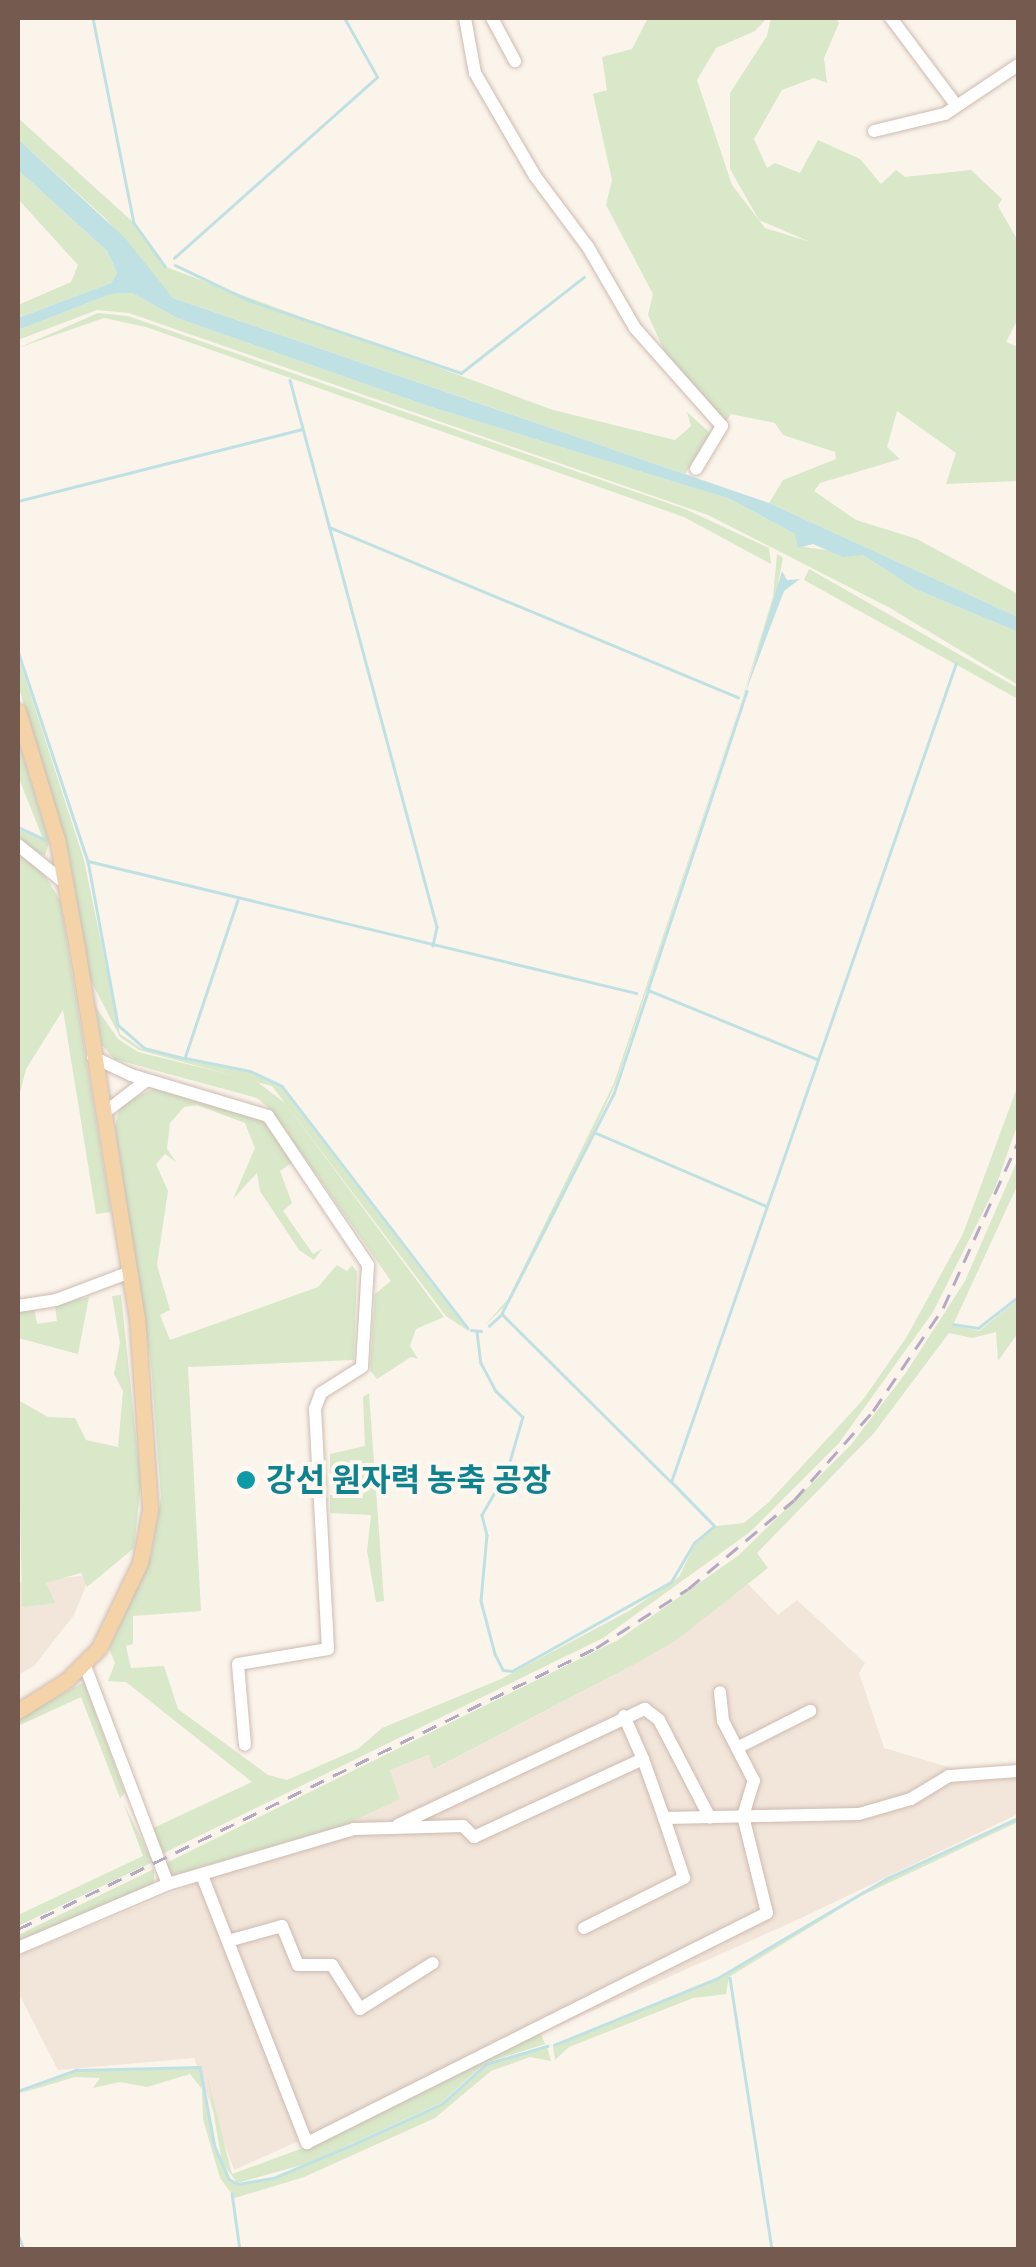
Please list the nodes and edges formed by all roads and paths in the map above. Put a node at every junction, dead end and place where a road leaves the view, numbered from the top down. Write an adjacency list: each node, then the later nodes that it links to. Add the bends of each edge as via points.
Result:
1 (465, 18): 8 (street, via 475,74 536,176 635,328 722,426)
2 (492, 18): 4 (street)
3 (890, 18): 6 (street)
4 (516, 61)
5 (1018, 65): 6 (street)
6 (956, 105): 7 (street, via 927,122)
7 (874, 131)
8 (696, 469)
9 (18, 711): 11 (main road)
10 (18, 845): 11 (street)
11 (66, 883): 12 (main road)
12 (94, 1057): 13 (street); 14 (main road)
13 (147, 1080): 14 (street); 22 (street, via 268,1116 368,1265 362,1366 320,1393 314,1409 328,1649 238,1664)
14 (104, 1113): 15 (main road)
15 (130, 1272): 16 (street, via 56,1300); 17 (main road, via 143,1373 149,1528 131,1584)
16 (18, 1306)
17 (84, 1666): 19 (main road); 31 (street)
18 (720, 1692): 23 (street, via 723,1722)
19 (18, 1711)
20 (810, 1712): 23 (street)
21 (624, 1716): 24 (street); 28 (street, via 652,1709); 29 (street)
22 (244, 1746)
23 (739, 1748): 26 (street, via 754,1781)
24 (643, 1759): 27 (street); 29 (street, via 474,1837 463,1826)
25 (1018, 1770): 26 (street, via 949,1776 887,1809)
26 (743, 1816): 28 (street); 33 (street, via 770,1907 760,1918 307,2143)
27 (664, 1818): 28 (street); 32 (street, via 684,1878)
28 (710, 1818)
29 (391, 1828): 30 (street, via 339,1831)
30 (203, 1878): 31 (street); 33 (street)
31 (168, 1884): 34 (street)
32 (584, 1928)
33 (228, 1941): 35 (street, via 282,1926 298,1965 332,1965 360,2009)
34 (18, 1948)
35 (432, 1964)

